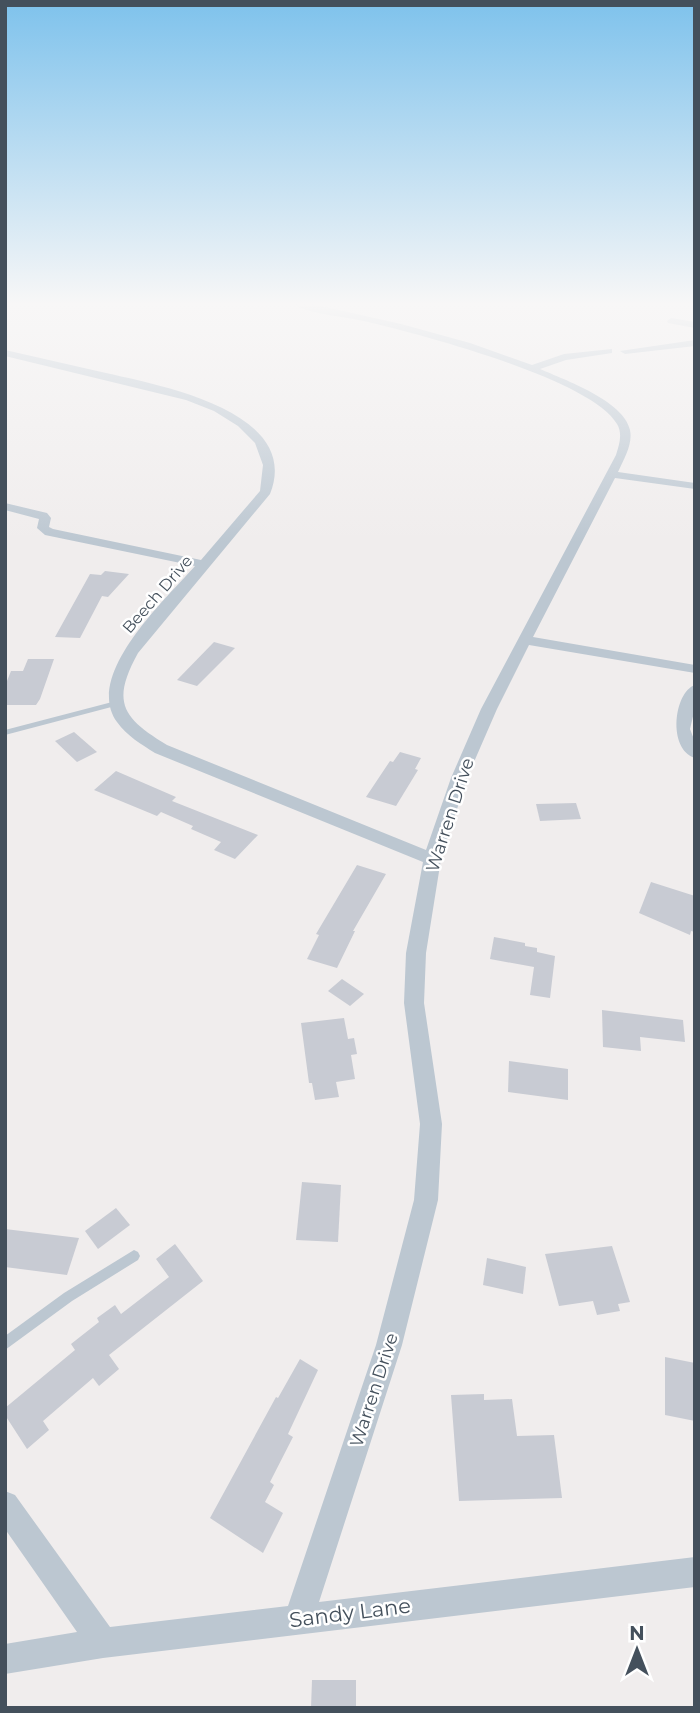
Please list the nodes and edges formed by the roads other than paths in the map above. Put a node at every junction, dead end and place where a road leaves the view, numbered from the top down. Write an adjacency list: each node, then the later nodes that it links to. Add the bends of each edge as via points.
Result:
1 (131, 383): 6 (street, Beech Drive, via 190,397 220,411 254,435 268,457 266,492)
2 (564, 383): 3 (street, Warren Drive, via 620,420 627,436)
3 (611, 474): 4 (street); 7 (street, Warren Drive)
4 (695, 486)
5 (5, 506): 6 (street, via 43,516 43,528 49,532)
6 (205, 565): 10 (street, Beech Drive, via 134,646 114,688)
7 (525, 640): 8 (street); 13 (street, Warren Drive, via 459,778)
8 (695, 669)
9 (695, 689): 12 (street, via 681,730)
10 (116, 703): 11 (lane); 13 (street, via 131,731 161,749)
11 (5, 733)
12 (695, 753)
13 (432, 859): 18 (street, Warren Drive, via 416,953 414,1003 430,1124 426,1200 389,1345)
14 (134, 1256): 15 (lane, via 68,1297)
15 (5, 1345)
16 (5, 1505): 19 (street)
17 (695, 1572): 18 (street, Sandy Lane)
18 (299, 1619): 19 (street, Sandy Lane)
19 (103, 1643): 20 (street, Sandy Lane)
20 (5, 1660)

